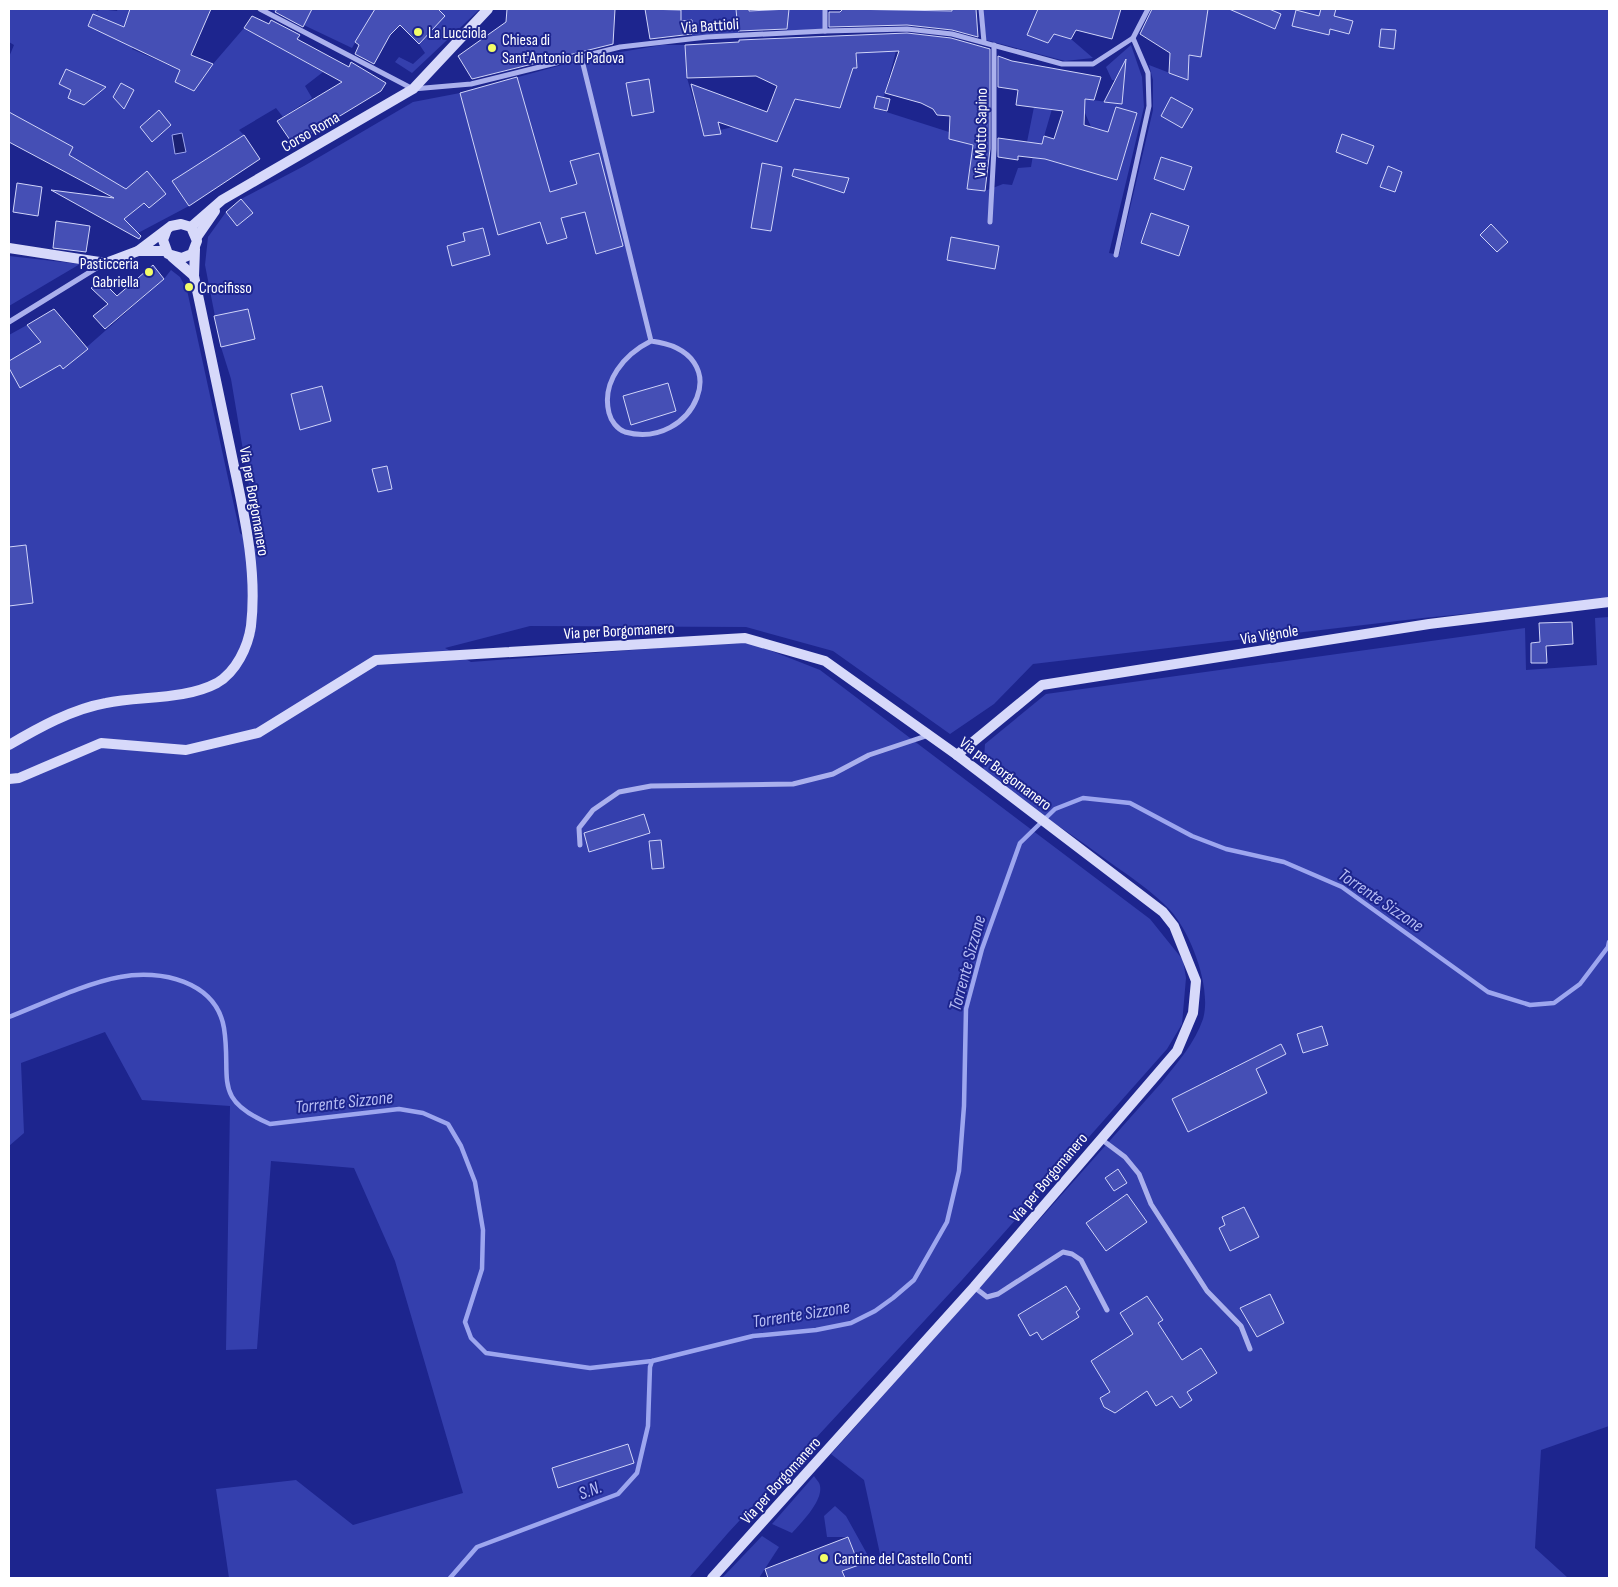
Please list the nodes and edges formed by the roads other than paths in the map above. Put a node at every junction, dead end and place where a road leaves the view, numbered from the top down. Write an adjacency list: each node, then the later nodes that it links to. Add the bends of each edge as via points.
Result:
1 (260, 9): 11 (street)
2 (488, 9): 11 (main road, Corso Roma)
3 (825, 9): 6 (street)
4 (981, 9): 8 (street)
5 (1148, 9): 7 (street)
6 (825, 31): 8 (street, Via Battioli, via 907,29 952,34); 10 (street, Via Battioli, via 707,37 620,47)
7 (1133, 38): 9 (street, Via Battioli, via 1093,64 1062,64); 21 (street, via 1148,73 1149,106)
8 (984, 42): 9 (street, Via Battioli)
9 (994, 45): 13 (street, Via Motto Sapino)
10 (581, 56): 11 (street, Via Battioli, via 471,84); 25 (street)
11 (413, 89): 12 (main road, Corso Roma)
12 (222, 200): 14 (main road, Corso Roma); 16 (main road, Corso Roma)
13 (990, 222)
14 (191, 227): 15 (main road, via 176,224); 16 (main road)
15 (167, 229): 19 (main road); 20 (main road, via 163,240)
16 (197, 237): 18 (main road)
17 (9, 248): 22 (main road)
18 (195, 249): 20 (main road, via 187,257 176,258); 23 (main road, Via per Borgomanero)
19 (138, 251): 20 (main road); 22 (main road)
20 (168, 253): 23 (main road)
21 (1116, 255)
22 (106, 263): 24 (street)
23 (194, 276): 28 (main road, Via per Borgomanero, via 247,526 253,579 246,647 235,667 218,682 199,690 95,705)
24 (9, 322)
25 (651, 341): 25 (street, via 634,350 620,365 610,384 606,402 611,421 623,432 645,434 665,428 685,418 697,402 701,382 695,364 682,350)
26 (1609, 602): 29 (main road, Via Vignole, via 1429,624 1042,685)
27 (929, 735): 29 (main road, Via per Borgomanero); 30 (main road, Via per Borgomanero, via 825,661 744,638 376,660 258,733 186,750 101,743); 31 (street, via 869,755 833,774 793,784 651,786 620,792 588,816 579,828)
28 (9, 745)
29 (957, 754): 32 (main road, Via per Borgomanero, via 1163,912 1174,926 1196,981 1193,1013 1177,1051)
30 (14, 779)
31 (580, 845)
32 (1100, 1138): 33 (main road, Via per Borgomanero); 35 (street, via 1125,1157 1140,1174 1151,1204 1207,1292 1241,1326)
33 (974, 1286): 34 (street, via 987,1297 998,1294 1063,1252 1081,1260); 36 (main road, Via per Borgomanero)
34 (1107, 1310)
35 (1250, 1349)
36 (712, 1578)

